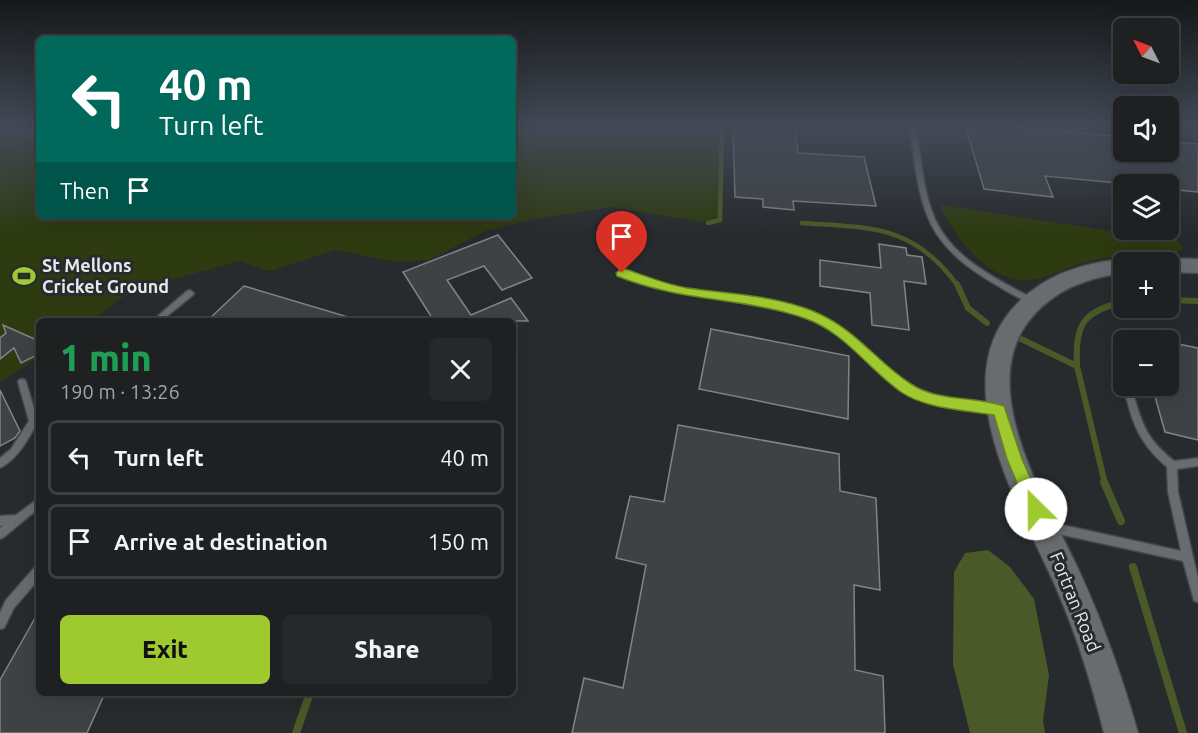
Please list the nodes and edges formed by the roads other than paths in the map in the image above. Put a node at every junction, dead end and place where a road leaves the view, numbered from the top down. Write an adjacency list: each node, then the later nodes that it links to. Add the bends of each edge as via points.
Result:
1 (919, 162): 7 (lane, via 928,210 938,232 978,270)
2 (1179, 265): 3 (street)
3 (1198, 266)
4 (1113, 268): 7 (street, Fortran Road, via 1066,279)
5 (622, 273): 11 (lane, via 685,292 752,301 807,314 855,342 908,390 934,399)
6 (190, 292): 8 (lane)
7 (1031, 301): 11 (street, Fortran Road, via 1010,325 1002,343 997,368)
8 (160, 318)
9 (22, 382): 13 (lane, via 34,422 14,452)
10 (1130, 396): 14 (lane, via 1142,436)
11 (999, 410): 18 (street, Fortran Road, via 1014,459)
12 (1198, 462): 14 (lane)
13 (0, 464)
14 (1172, 465): 20 (lane, via 1173,492)
15 (36, 504): 16 (lane)
16 (16, 519): 17 (lane); 19 (lane)
17 (0, 521)
18 (1043, 526): 20 (lane); 25 (street, Fortran Road, via 1091,636)
19 (0, 534)
20 (1187, 557): 22 (lane)
21 (36, 574): 23 (lane)
22 (1198, 597)
23 (5, 605): 24 (lane)
24 (0, 624)
25 (1121, 733)

